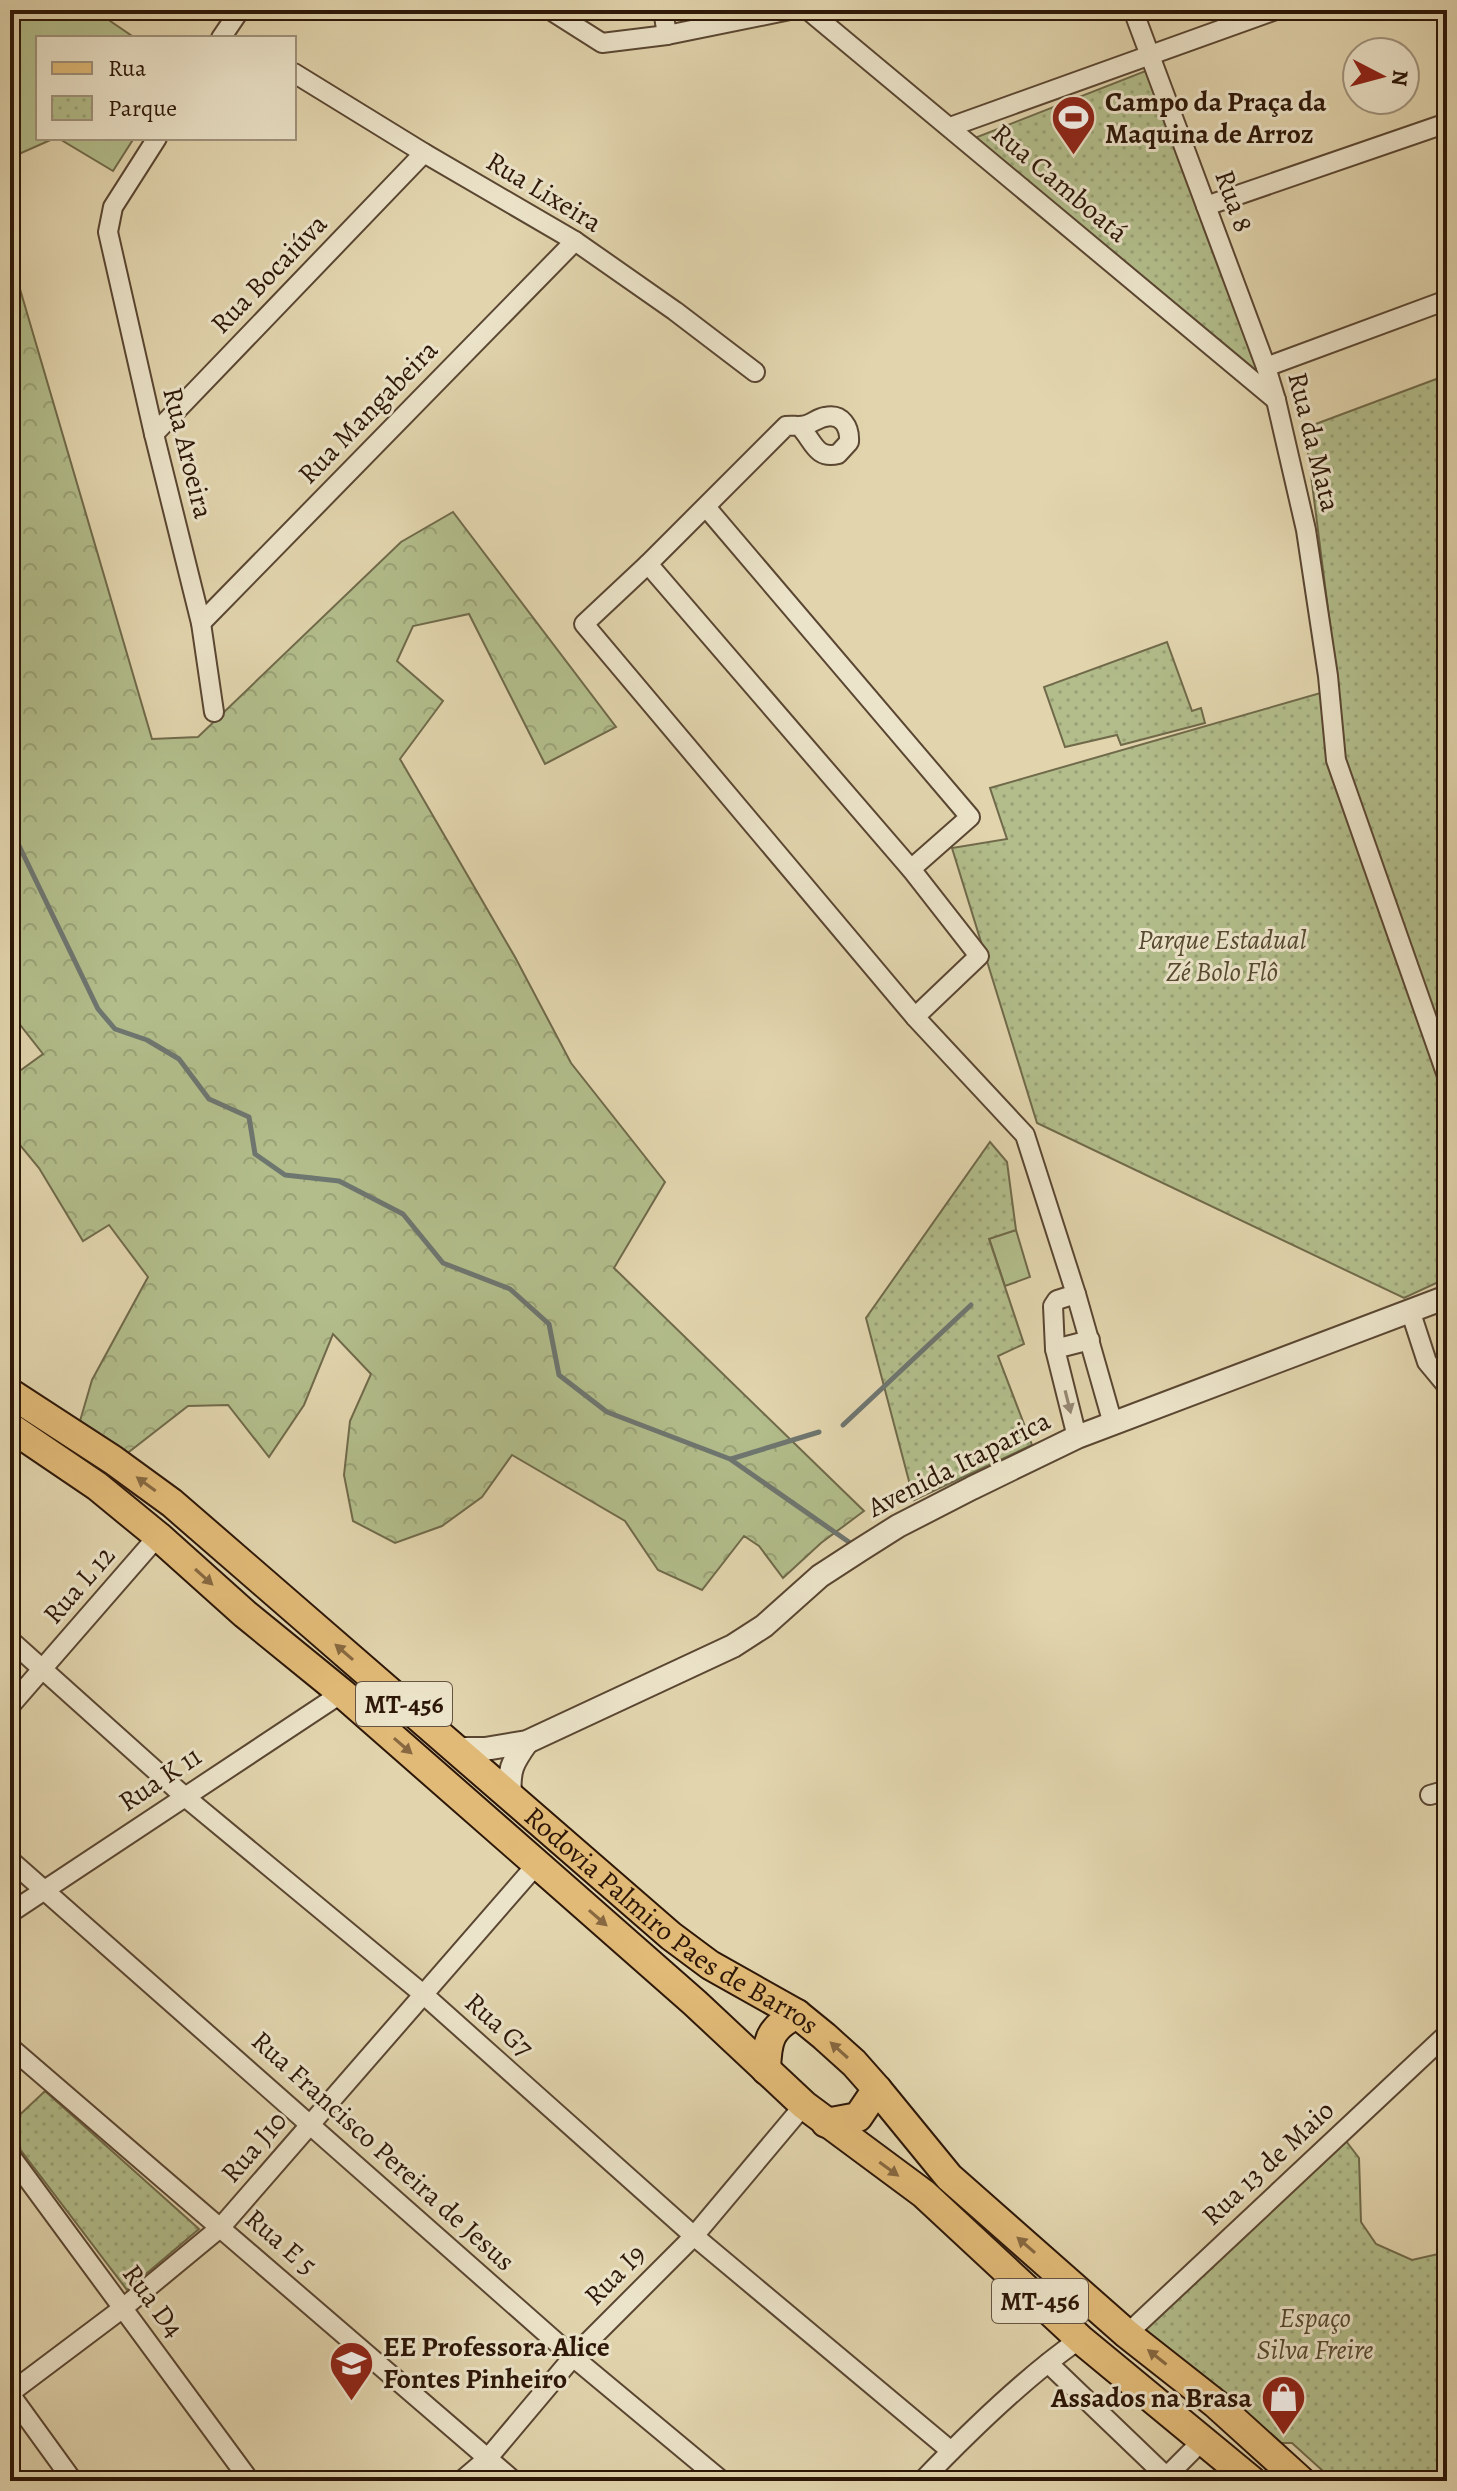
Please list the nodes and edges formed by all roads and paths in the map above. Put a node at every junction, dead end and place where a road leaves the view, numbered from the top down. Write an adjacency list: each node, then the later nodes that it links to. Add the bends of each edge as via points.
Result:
1 (240, 10): 9 (street)
2 (550, 10): 8 (street, via 602,43)
3 (663, 10): 8 (street)
4 (790, 10): 8 (street)
5 (808, 10): 13 (street, Rua Camboatá)
6 (1133, 10): 10 (street, Rua 8)
7 (1276, 10): 10 (street)
8 (667, 35)
9 (228, 36)
10 (1150, 56): 13 (street); 16 (street, Rua 8)
11 (296, 74): 15 (street, Rua Lixeira)
12 (1447, 123): 16 (street)
13 (950, 127): 21 (street, Rua Camboatá)
14 (156, 140): 23 (street, Rua Aroeira, via 113,207 108,232)
15 (424, 153): 17 (street, Rua Lixeira); 23 (street, Rua Bocaiúva)
16 (1206, 206): 19 (street, Rua 8)
17 (575, 241): 20 (street, Rua Lixeira); 26 (street, Rua Mangabeira)
18 (1447, 300): 19 (street, Rua da Mata)
19 (1266, 367): 21 (street, Rua da Mata)
20 (755, 372)
21 (1276, 400): 30 (street, Rua da Mata, via 1306,530 1336,760)
22 (799, 426): 24 (street, via 782,429)
23 (154, 434): 26 (street, Rua Aroeira)
24 (706, 507): 25 (street); 28 (street, via 970,817)
25 (648, 564): 28 (street); 29 (street, via 584,624)
26 (201, 623): 27 (street, Rua Aroeira)
27 (214, 712)
28 (911, 869): 29 (street, via 979,956)
29 (915, 1017): 31 (street, via 1025,1135)
30 (1447, 1076)
31 (1076, 1294): 34 (street); 35 (street, via 1053,1306)
32 (1447, 1297): 33 (street, Avenida Itaparica)
33 (1410, 1310): 36 (street, via 1427,1362); 38 (street, Avenida Itaparica)
34 (1090, 1340): 35 (street); 38 (street)
35 (1055, 1349): 40 (street, one-way to 40)
36 (1447, 1386)
37 (10, 1393): 47 (main road, Rodovia Palmiro Paes de Barros / MT-456, one-way to 37, via 172,1503)
38 (1113, 1424): 40 (street, Avenida Itaparica)
39 (10, 1427): 41 (main road, Rodovia Palmiro Paes de Barros / MT-456, via 97,1486)
40 (1077, 1437): 46 (street, Avenida Itaparica, via 898,1526 820,1576 733,1646)
41 (158, 1536): 43 (street, Rua L 12); 44 (main road, Rodovia Palmiro Paes de Barros / MT-456, one-way to 44)
42 (10, 1640): 43 (street, Rua G7)
43 (43, 1669): 45 (street, Rua L 12); 48 (street, Rua G7)
44 (342, 1693): 48 (street, Rua K 11); 51 (main road, Rodovia Palmiro Paes de Barros / MT-456, one-way to 51)
45 (10, 1706)
46 (527, 1742): 47 (street, Avenida Itaparica); 49 (street, via 510,1770)
47 (455, 1749): 49 (main road, Rodovia Palmiro Paes de Barros / MT-456)
48 (184, 1796): 52 (street, Rua K 11); 54 (street, Rua G7)
49 (510, 1797): 55 (main road, Rodovia Palmiro Paes de Barros / MT-456, via 671,1936 710,1965)
50 (10, 1860): 52 (street, Rua Francisco Pereira de Jesus)
51 (537, 1864): 54 (street, Rua J10); 58 (main road, Rodovia Palmiro Paes de Barros / MT-456, one-way to 58)
52 (46, 1890): 53 (street, Rua K 11); 62 (street, Rua Francisco Pereira de Jesus)
53 (10, 1913)
54 (423, 1994): 62 (street, Rua J10); 65 (street, Rua G7)
55 (797, 2014): 58 (main road, via 772,2033); 59 (main road, Rodovia Palmiro Paes de Barros / MT-456, one-way to 55)
56 (1447, 2035): 68 (street, Rua 13 de Maio)
57 (10, 2047): 64 (street, Rua E 5)
58 (766, 2070): 60 (main road, Rodovia Palmiro Paes de Barros / MT-456)
59 (877, 2089): 61 (main road, via 858,2117); 68 (main road, Rodovia Palmiro Paes de Barros / MT-456, one-way to 59, via 949,2177)
60 (804, 2105): 61 (main road, Rodovia Palmiro Paes de Barros / MT-456); 65 (street, Rua I9)
61 (826, 2123): 67 (main road, Rodovia Palmiro Paes de Barros / MT-456, one-way to 67, via 924,2194)
62 (310, 2124): 64 (street, Rua J10); 70 (street, Rua Francisco Pereira de Jesus)
63 (10, 2155): 66 (street, Rua D4)
64 (221, 2227): 66 (street, Rua J10); 75 (street, Rua E 5)
65 (694, 2236): 70 (street, Rua I9); 74 (street, Rua G7)
66 (123, 2308): 72 (street, Rua J10); 78 (street, Rua D4)
67 (1058, 2318): 69 (main road, Rodovia Palmiro Paes de Barros / MT-456); 71 (street)
68 (1127, 2334): 84 (main road, Rodovia Palmiro Paes de Barros / MT-456, one-way to 68)
69 (1080, 2339): 71 (street); 73 (main road, Rodovia Palmiro Paes de Barros / MT-456)
70 (573, 2357): 75 (street, Rua I9); 81 (street, Rua Francisco Pereira de Jesus)
71 (1050, 2360): 74 (street); 76 (street)
72 (10, 2393): 77 (street)
73 (1204, 2439): 76 (street); 83 (main road, Rodovia Palmiro Paes de Barros / MT-456)
74 (951, 2451): 82 (street)
75 (488, 2458): 79 (street, Rua I9); 80 (street, Rua E 5)
76 (1167, 2480)
77 (73, 2481)
78 (250, 2481)
79 (461, 2481)
80 (514, 2481)
81 (722, 2481)
82 (922, 2481)
83 (1252, 2481)
84 (1301, 2481)

